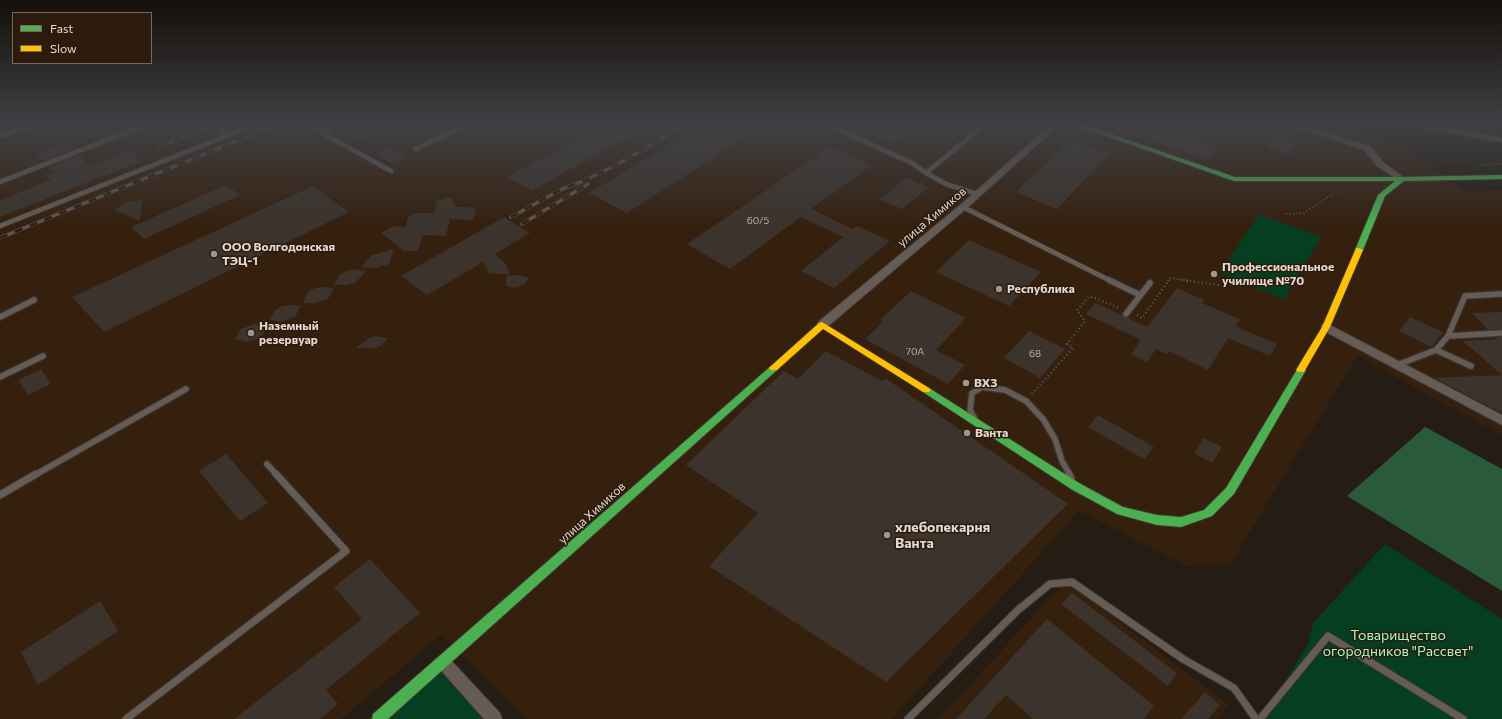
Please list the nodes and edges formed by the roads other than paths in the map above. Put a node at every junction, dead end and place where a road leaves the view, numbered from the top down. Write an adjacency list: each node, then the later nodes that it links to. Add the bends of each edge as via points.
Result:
1 (60, 159): 13 (lane)
2 (172, 159): 16 (lane)
3 (369, 159): 9 (lane)
4 (902, 159): 10 (lane)
5 (943, 159): 10 (lane)
6 (1017, 159): 14 (street, улица Химиков)
7 (1175, 159): 12 (street, via 1234,179)
8 (1376, 159): 12 (street)
9 (391, 171)
10 (926, 173): 14 (lane, via 946,184)
11 (1502, 177): 12 (street)
12 (1402, 179): 24 (street, via 1382,195)
13 (0, 182)
14 (977, 194): 15 (street, улица Химиков)
15 (963, 207): 19 (lane); 23 (street, улица Химиков)
16 (0, 226)
17 (1150, 283): 19 (lane)
18 (1502, 294): 26 (lane, via 1465,296)
19 (1140, 295): 21 (lane)
20 (34, 300): 22 (lane)
21 (1127, 313)
22 (0, 317)
23 (822, 325): 34 (street); 38 (street, улица Химиков)
24 (1326, 327): 29 (street); 36 (street, via 1230,491 1208,513 1181,522 1157,520 1121,511)
25 (1502, 333): 26 (lane)
26 (1448, 336): 27 (lane)
27 (1436, 350): 29 (lane); 30 (lane)
28 (43, 356): 31 (lane)
29 (1397, 365): 33 (street)
30 (1471, 366)
31 (0, 377)
32 (186, 389): 37 (lane)
33 (1500, 418)
34 (976, 422): 36 (street); 36 (lane, via 970,410 970,401 972,393 982,387 1005,390 1026,401 1043,419 1056,439 1062,461)
35 (267, 464): 39 (lane, via 346,551)
36 (1075, 486)
37 (0, 496)
38 (443, 662): 40 (street, улица Химиков); 41 (street)
39 (126, 719)
40 (378, 719)
41 (494, 719)
42 (908, 719): 43 (lane, via 1018,610 1050,584 1072,582 1183,659 1234,688)
43 (1256, 719)
44 (1260, 719): 45 (lane, via 1328,636)
45 (1463, 719)

